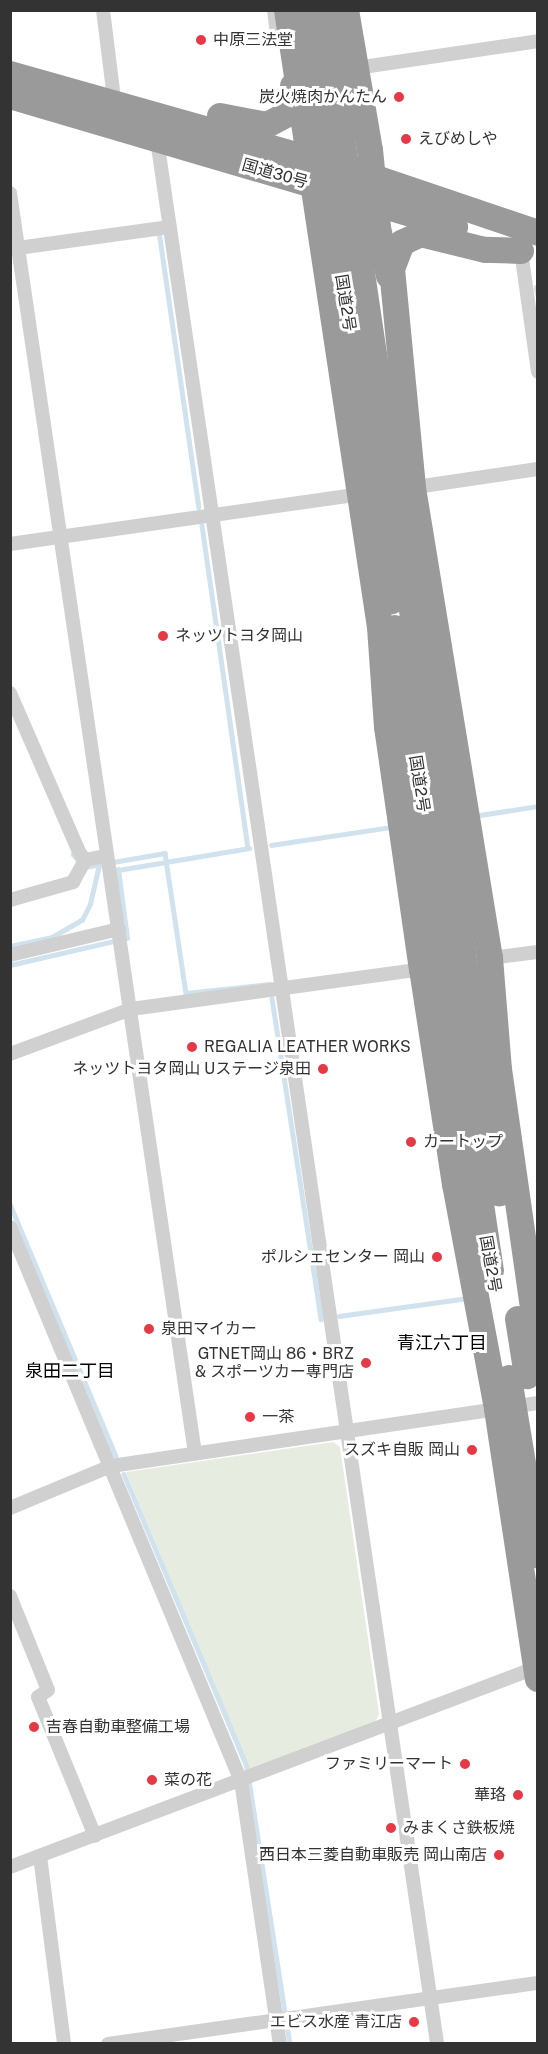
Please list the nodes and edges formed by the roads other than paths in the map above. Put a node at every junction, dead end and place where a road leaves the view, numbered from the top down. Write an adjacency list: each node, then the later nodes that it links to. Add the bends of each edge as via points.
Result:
1 (103, 10): 12 (street)
2 (273, 10): 8 (street, via 277,34)
3 (287, 10): 8 (highway)
4 (303, 10): 32 (highway, 国道2号, bridge)
5 (323, 10): 32 (highway, 国道2号, bridge)
6 (348, 14): 10 (highway)
7 (537, 41): 10 (street)
8 (292, 46): 15 (highway, via 293,103 288,114 277,121 255,124 178,103); 17 (highway)
9 (10, 58): 12 (highway)
10 (356, 68): 19 (highway)
11 (10, 74): 15 (highway, 国道30号)
12 (113, 90): 15 (highway)
13 (10, 96): 16 (highway, 国道30号)
14 (10, 108): 16 (highway, via 82,128)
15 (149, 112): 17 (highway, 国道30号)
16 (157, 140): 18 (highway, 国道30号); 21 (street)
17 (309, 160): 18 (highway); 19 (highway, 国道30号)
18 (313, 186): 19 (highway, 国道30号); 28 (highway)
19 (374, 189): 22 (highway, 国道30号); 24 (highway)
20 (10, 193): 23 (street)
21 (162, 228): 23 (street); 29 (street)
22 (532, 247): 24 (highway, via 485,250 432,234 411,237 395,256); 25 (street)
23 (16, 253): 30 (street)
24 (393, 297): 27 (highway)
25 (537, 372)
26 (537, 469): 27 (street)
27 (413, 488): 28 (street); 42 (highway)
28 (358, 495): 29 (street); 43 (highway, via 380,627 387,727)
29 (212, 516): 30 (street); 44 (street)
30 (59, 536): 31 (street); 36 (street)
31 (10, 544)
32 (401, 599): 35 (highway, 国道2号); 47 (highway, 国道2号)
33 (10, 693): 34 (street)
34 (15, 719): 37 (street)
35 (433, 743): 48 (highway, via 459,841 485,1011); 52 (highway, 国道2号)
36 (107, 861): 37 (street); 39 (street)
37 (83, 864): 38 (street, via 73,882)
38 (10, 900)
39 (120, 936): 41 (street); 45 (street)
40 (537, 952): 42 (street)
41 (10, 955)
42 (489, 958): 48 (highway)
43 (422, 969): 44 (street); 50 (highway, via 455,1184)
44 (280, 990): 45 (street); 55 (street)
45 (131, 1009): 46 (street); 57 (street)
46 (10, 1053)
47 (461, 1064): 50 (highway, via 455,1098); 52 (highway, 国道2号)
48 (499, 1069): 51 (highway)
49 (10, 1227): 58 (street)
50 (473, 1264): 54 (highway)
51 (537, 1342)
52 (518, 1377): 56 (highway, 国道2号); 60 (highway, 国道2号, bridge)
53 (537, 1403): 54 (street)
54 (497, 1409): 55 (street); 62 (highway)
55 (348, 1429): 57 (street); 63 (street)
56 (537, 1443)
57 (195, 1454): 58 (street)
58 (111, 1466): 59 (street); 64 (street)
59 (10, 1508)
60 (537, 1556)
61 (10, 1596): 65 (street, via 48,1690 38,1697)
62 (537, 1671): 63 (street)
63 (389, 1724): 64 (street); 69 (street)
64 (247, 1778): 65 (street); 70 (street)
65 (95, 1836): 66 (street)
66 (40, 1856): 67 (street); 71 (street)
67 (10, 1867)
68 (537, 1983): 69 (street)
69 (430, 1998): 70 (street); 74 (street)
70 (283, 2019): 72 (street); 73 (street)
71 (64, 2043)
72 (108, 2043)
73 (280, 2043)
74 (437, 2043)

